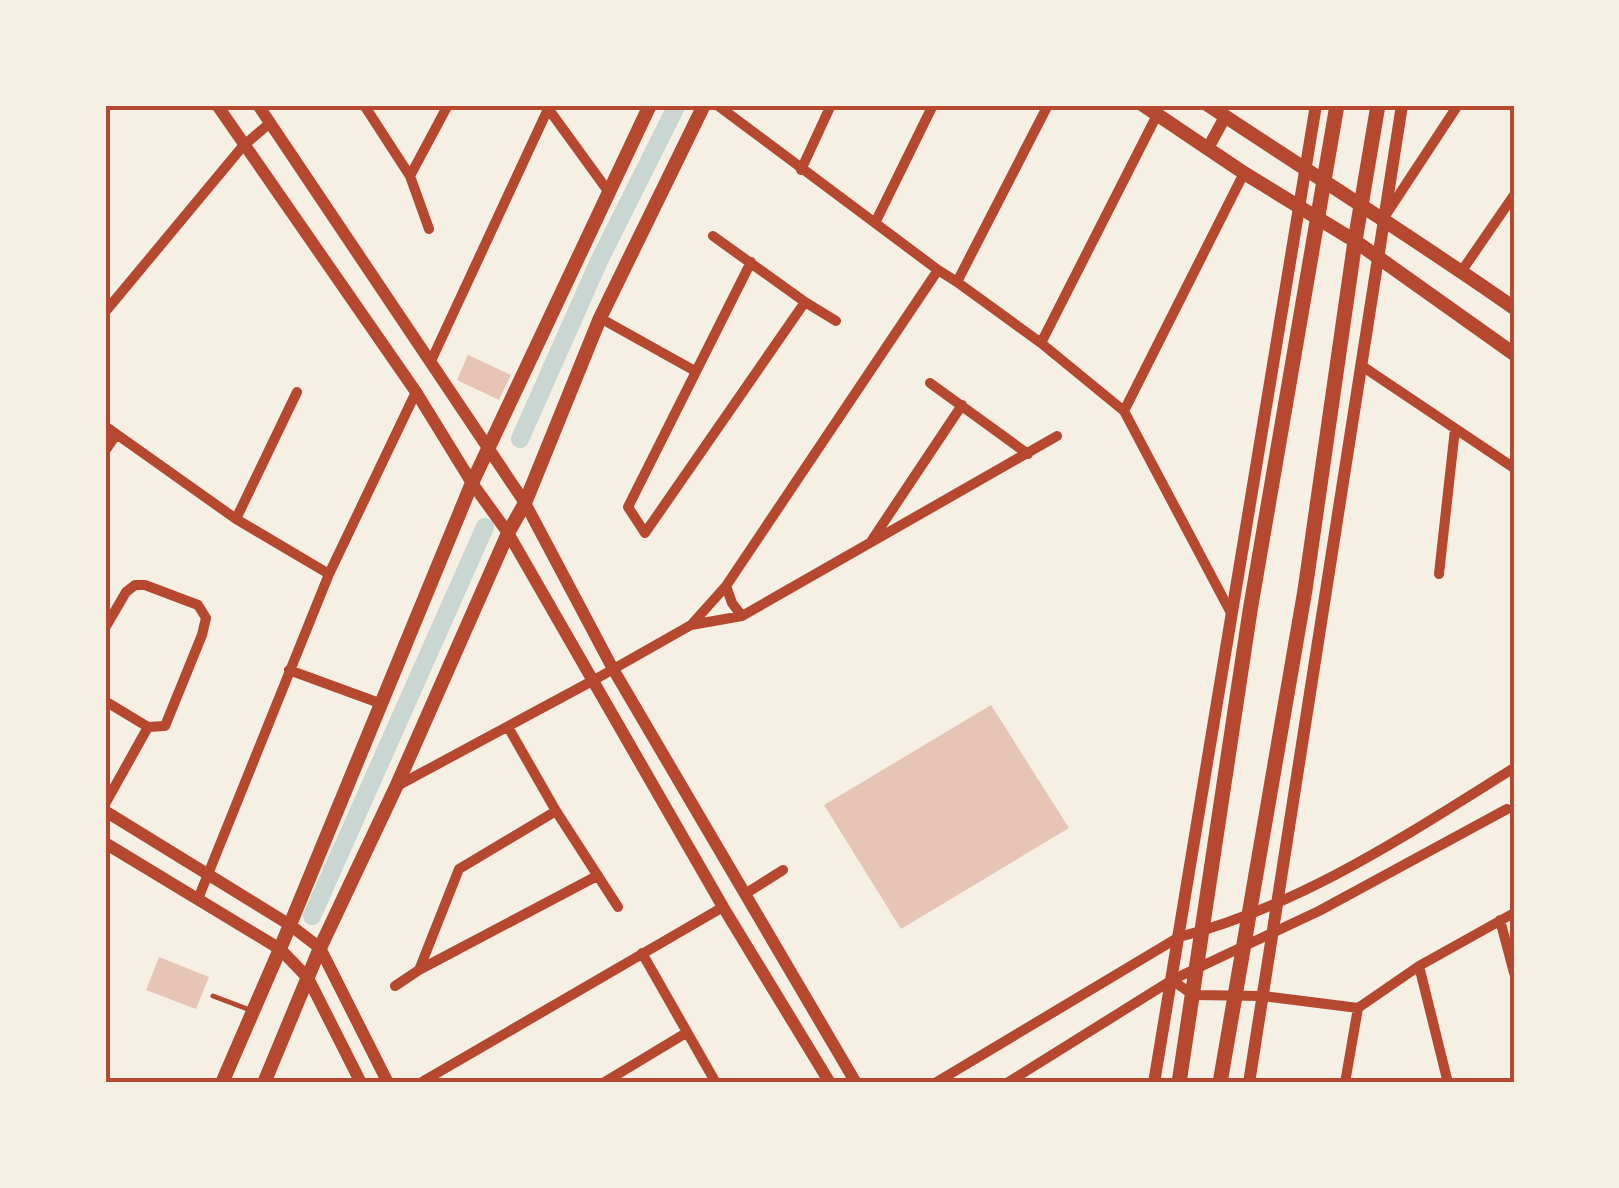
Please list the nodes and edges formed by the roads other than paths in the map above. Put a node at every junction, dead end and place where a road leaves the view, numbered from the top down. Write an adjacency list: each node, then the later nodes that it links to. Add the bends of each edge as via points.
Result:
1 (217, 105): 22 (street)
2 (258, 105): 21 (street)
3 (364, 105): 27 (street)
4 (448, 105): 27 (street)
5 (650, 105): 29 (main road)
6 (704, 105): 47 (main road)
7 (717, 105): 24 (street)
8 (832, 105): 24 (street)
9 (934, 105): 35 (street)
10 (1048, 105): 43 (street)
11 (1143, 105): 19 (main road)
12 (1208, 105): 20 (main road)
13 (1316, 105): 25 (street)
14 (1336, 105): 28 (main road)
15 (1378, 105): 31 (main road)
16 (1402, 105): 34 (street)
17 (1458, 105): 34 (street)
18 (546, 107): 29 (street); 51 (street)
19 (1156, 116): 23 (main road); 49 (street)
20 (1226, 116): 23 (street); 25 (main road)
21 (270, 123): 22 (street); 51 (street)
22 (244, 146): 46 (street); 56 (street)
23 (1208, 148): 26 (main road)
24 (801, 170): 35 (street)
25 (1306, 170): 28 (main road); 32 (street)
26 (1244, 173): 32 (main road); 58 (street)
27 (410, 176): 36 (street)
28 (1324, 182): 31 (main road); 33 (main road)
29 (608, 191): 63 (main road)
30 (1514, 195): 42 (street)
31 (1362, 204): 34 (main road); 38 (main road)
32 (1300, 206): 33 (main road); 75 (street)
33 (1318, 217): 38 (main road); 104 (main road)
34 (1384, 219): 39 (street); 42 (main road)
35 (876, 223): 41 (street)
36 (429, 228)
37 (712, 236): 40 (street)
38 (1355, 241): 39 (main road); 101 (main road, via 1305,590)
39 (1379, 260): 50 (main road); 52 (street)
40 (751, 262): 44 (street); 53 (street)
41 (938, 270): 43 (street); 74 (street)
42 (1462, 272): 45 (main road)
43 (957, 282): 49 (street)
44 (804, 302): 48 (street); 53 (street, via 644,533 628,507)
45 (1514, 308)
46 (105, 312)
47 (600, 318): 53 (street); 68 (main road)
48 (836, 321)
49 (1041, 343): 58 (street)
50 (1514, 354)
51 (431, 361): 63 (street)
52 (1362, 366): 60 (street); 97 (street)
53 (694, 371)
54 (930, 383): 57 (street)
55 (297, 392): 69 (street)
56 (416, 392): 67 (street); 72 (street)
57 (962, 405): 65 (street); 71 (street)
58 (1124, 411): 75 (street)
59 (105, 426): 61 (street)
60 (1455, 430): 66 (street); 73 (street)
61 (116, 435): 64 (street); 69 (street)
62 (1057, 436): 65 (street)
63 (488, 450): 67 (main road); 68 (street)
64 (105, 451)
65 (1028, 454): 71 (street)
66 (1514, 468)
67 (472, 483): 70 (street); 83 (main road)
68 (524, 502): 70 (main road); 80 (street)
69 (236, 519): 72 (street)
70 (508, 532): 81 (street); 87 (main road)
71 (868, 544): 76 (street)
72 (330, 574): 79 (street)
73 (1439, 574)
74 (726, 586): 76 (street); 77 (street)
75 (1231, 613): 106 (street)
76 (742, 616): 77 (street)
77 (691, 625): 80 (street)
78 (105, 628): 85 (street, via 135,585 198,606 206,618 165,726)
79 (289, 670): 83 (street); 93 (street)
80 (613, 670): 81 (street); 95 (street)
81 (594, 680): 84 (street); 99 (street)
82 (105, 702): 85 (street)
83 (382, 704): 103 (main road)
84 (508, 726): 87 (street); 90 (street)
85 (148, 727): 88 (street)
86 (1514, 768): 97 (street)
87 (396, 787): 107 (main road)
88 (105, 807): 93 (street)
89 (1507, 809): 105 (street)
90 (556, 811): 94 (street); 113 (street, via 459,870)
91 (105, 843): 96 (street)
92 (783, 870): 95 (street)
93 (208, 876): 96 (street); 103 (street)
94 (597, 876): 98 (street); 113 (street)
95 (744, 894): 133 (street)
96 (198, 898): 108 (street)
97 (1278, 904): 101 (street); 105 (street)
98 (618, 907)
99 (724, 907): 110 (street); 132 (street)
100 (1514, 913): 102 (street)
101 (1248, 916): 104 (street); 109 (main road)
102 (1500, 920): 111 (street); 114 (street)
103 (290, 925): 107 (street); 108 (main road)
104 (1203, 931): 106 (street); 112 (main road)
105 (1272, 935): 109 (street); 121 (street)
106 (1179, 938): 116 (street); 134 (street)
107 (320, 948): 115 (main road); 128 (street)
108 (280, 949): 115 (street); 123 (main road)
109 (1242, 949): 112 (street); 120 (main road)
110 (642, 953): 124 (street); 129 (street)
111 (1419, 966): 122 (street); 141 (street)
112 (1197, 968): 116 (street); 119 (main road)
113 (418, 970): 117 (street)
114 (1514, 973)
115 (308, 978): 126 (main road); 127 (street)
116 (1172, 980): 119 (street); 135 (street); 136 (street)
117 (395, 986)
118 (213, 996): 123 (lane)
119 (1193, 996): 120 (street); 137 (main road)
120 (1234, 996): 121 (street); 138 (main road)
121 (1263, 996): 122 (street); 139 (street)
122 (1358, 1008): 140 (street)
123 (253, 1012): 125 (main road)
124 (686, 1032): 130 (street); 131 (street)
125 (222, 1083)
126 (264, 1083)
127 (361, 1083)
128 (388, 1083)
129 (420, 1083)
130 (603, 1083)
131 (716, 1083)
132 (830, 1083)
133 (856, 1083)
134 (935, 1083)
135 (1007, 1083)
136 (1154, 1083)
137 (1179, 1083)
138 (1220, 1083)
139 (1249, 1083)
140 (1345, 1083)
141 (1448, 1083)

